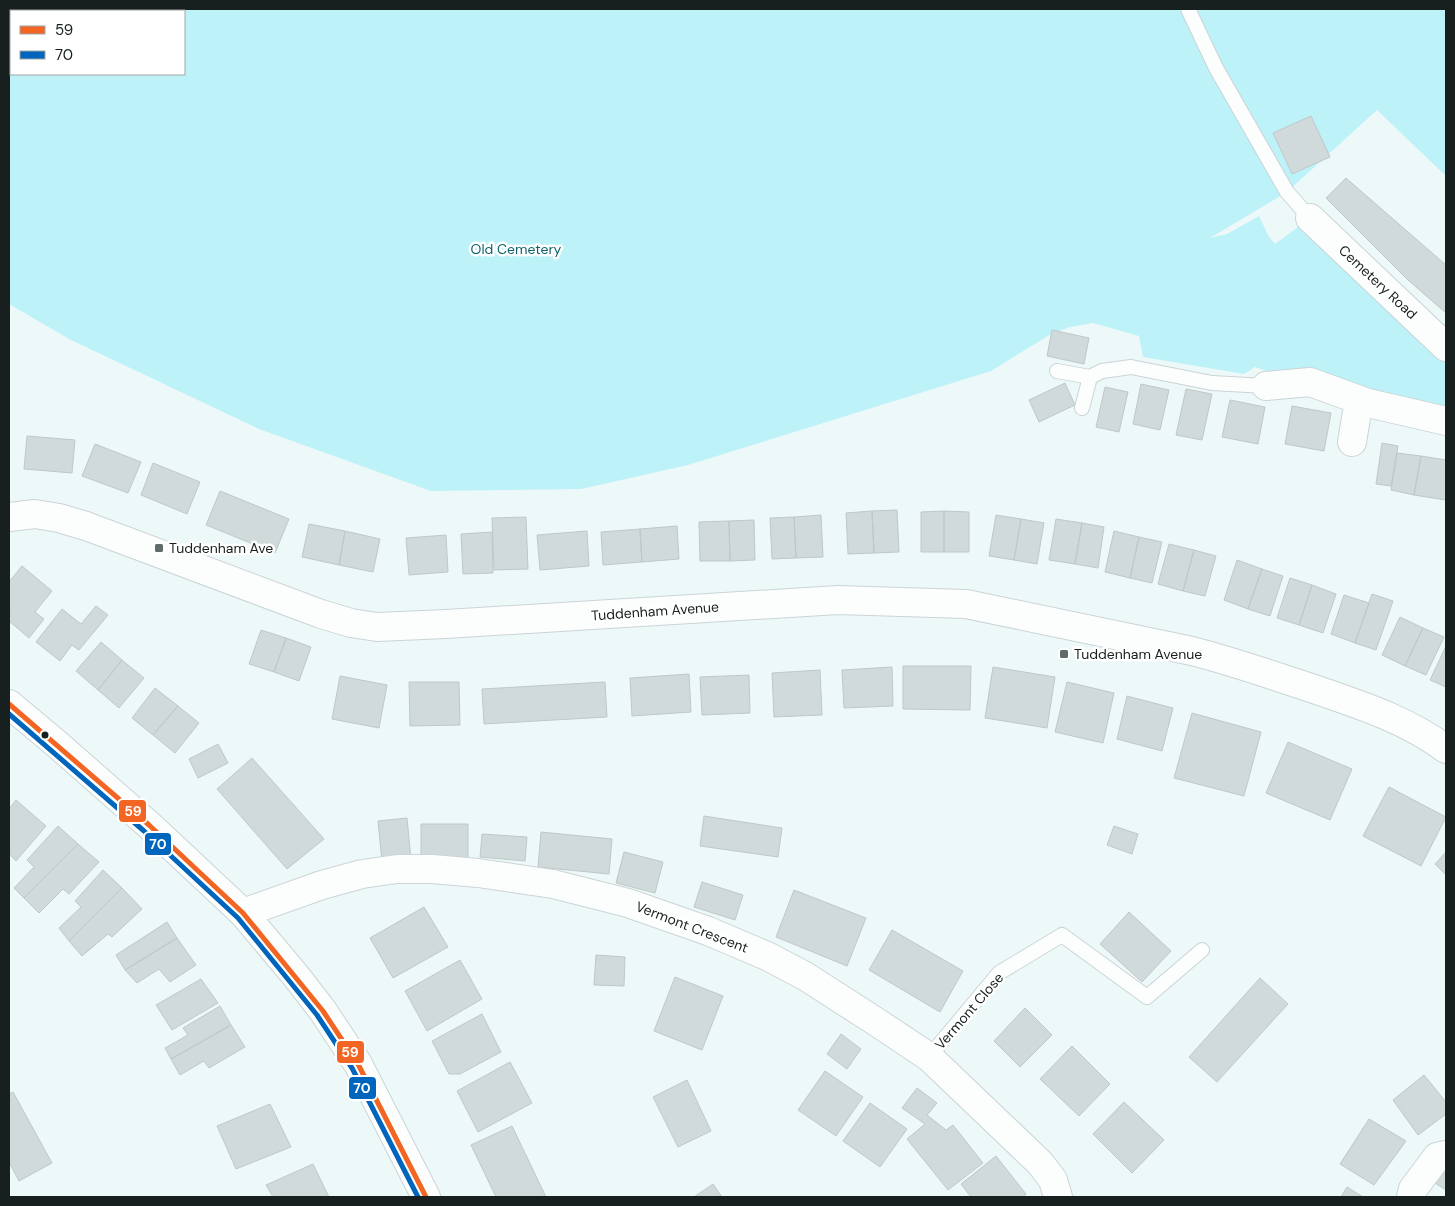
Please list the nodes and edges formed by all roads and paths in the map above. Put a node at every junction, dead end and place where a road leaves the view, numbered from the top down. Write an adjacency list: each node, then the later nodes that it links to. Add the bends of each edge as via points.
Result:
1 (1188, 9): 2 (lane, via 1216,68 1278,175)
2 (1310, 218): 3 (street, Cemetery Road)
3 (1446, 347)
4 (1057, 371): 5 (lane)
5 (1090, 378): 6 (lane, via 1102,371 1131,367 1212,383); 8 (lane)
6 (1266, 386): 7 (street, via 1310,382)
7 (1359, 400): 9 (street); 10 (street)
8 (1082, 408)
9 (1446, 421)
10 (1352, 442)
11 (9, 517): 13 (street, Tuddenham Avenue, via 35,514 86,526 321,614 376,627 838,600 966,604 1228,660 1388,715)
12 (9, 704): 14 (street, via 149,825)
13 (1446, 749)
14 (243, 913): 16 (street, Vermont Crescent, via 322,884 398,869 478,873 553,884 628,903 708,931 766,956 813,981); 18 (street, via 340,1035)
15 (1202, 950): 16 (lane, Vermont Close, via 1147,997 1062,935 999,973)
16 (929, 1057): 19 (street, Vermont Crescent, via 1040,1163 1054,1180)
17 (1446, 1155): 20 (street, via 1437,1157 1414,1189)
18 (426, 1197)
19 (1058, 1197)
20 (1412, 1197)

